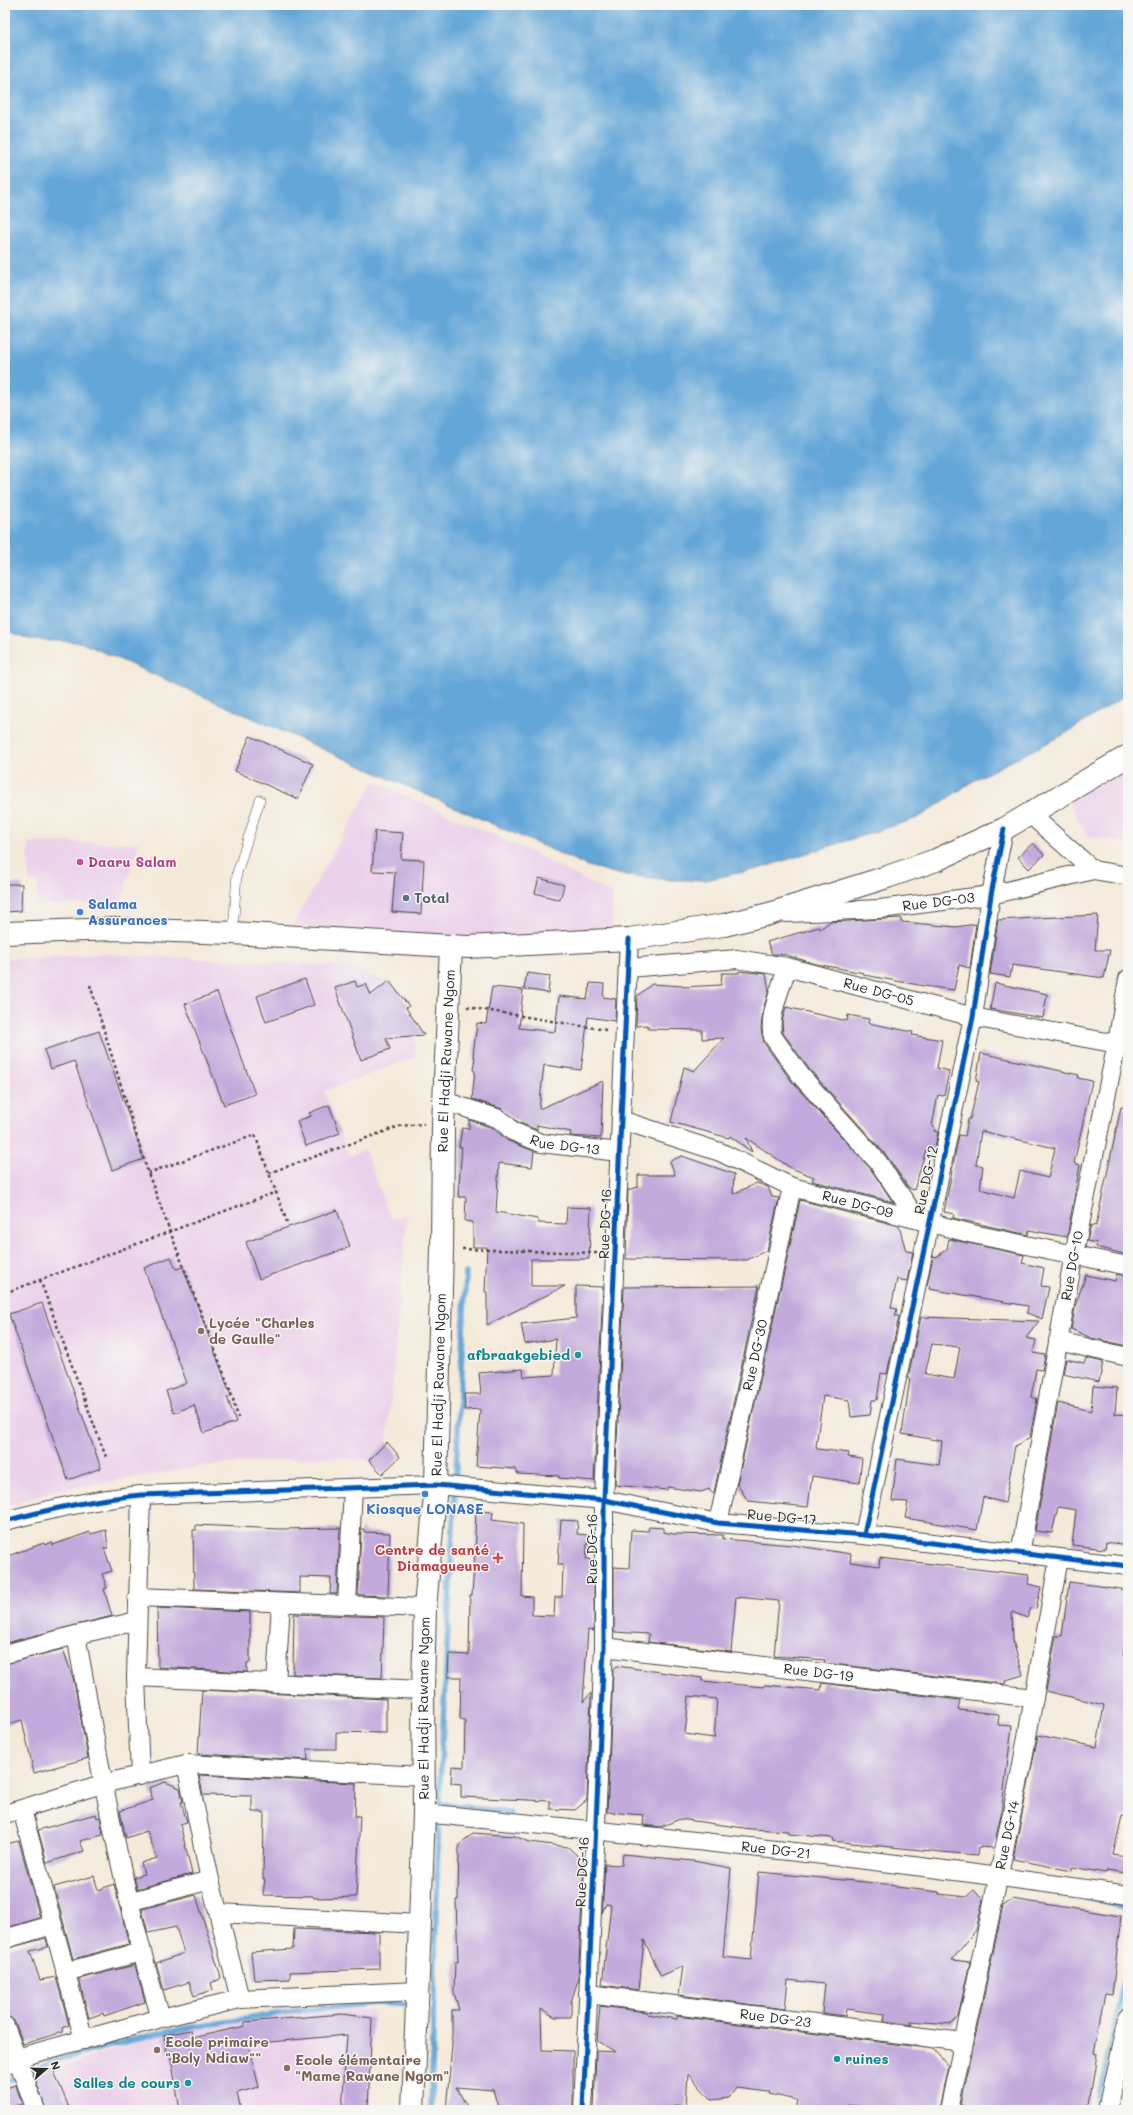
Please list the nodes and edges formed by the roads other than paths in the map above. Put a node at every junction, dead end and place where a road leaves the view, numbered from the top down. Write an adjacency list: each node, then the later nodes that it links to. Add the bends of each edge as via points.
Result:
1 (1128, 756): 3 (main road)
2 (260, 800): 10 (lane, via 237,873)
3 (1030, 814): 4 (main road); 5 (street)
4 (1004, 829): 7 (street, Rue DG-12); 8 (main road, via 936,860)
5 (1093, 870): 6 (street, Rue DG-03); 7 (street, Rue DG-03)
6 (1128, 876)
7 (991, 895): 8 (street, Rue DG-03, via 880,909); 16 (street, Rue DG-12)
8 (769, 914): 11 (main road, via 724,925)
9 (5, 933): 10 (main road, via 114,929)
10 (233, 933): 12 (main road)
11 (629, 939): 12 (main road, via 504,946); 14 (street, Rue DG-16)
12 (451, 946): 18 (main road, Rue El Hadji Rawane Ngom)
13 (787, 967): 14 (street, Rue DG-05, via 738,960); 16 (street, Rue DG-05); 22 (street, via 772,1018 771,1031 775,1042 801,1076 878,1162)
14 (628, 968): 19 (street, Rue DG-16)
15 (1128, 979): 17 (street, Rue DG-10)
16 (973, 1017): 17 (street, Rue DG-05); 22 (street, Rue DG-12)
17 (1123, 1045): 23 (street, Rue DG-10)
18 (444, 1101): 20 (street, Rue DG-13, via 497,1118 512,1131 541,1143); 27 (main road, Rue El Hadji Rawane Ngom)
19 (620, 1120): 20 (street, Rue DG-16); 21 (street, Rue DG-09, via 720,1152)
20 (619, 1152): 30 (street, Rue DG-16)
21 (792, 1187): 22 (street, Rue DG-09); 32 (street, Rue DG-30)
22 (923, 1221): 23 (street, Rue DG-09, via 973,1234); 33 (street, Rue DG-12)
23 (1074, 1254): 24 (street, Rue DG-09); 25 (street, Rue DG-10)
24 (1128, 1266)
25 (1058, 1342): 26 (street); 34 (street, Rue DG-10)
26 (1128, 1357)
27 (436, 1485): 28 (street, Rue DG-17); 30 (street, Rue DG-17); 40 (main road, Rue El Hadji Rawane Ngom)
28 (353, 1488): 29 (street, Rue DG-17); 39 (street)
29 (141, 1495): 31 (street, Rue DG-17, via 59,1506); 37 (street)
30 (604, 1500): 32 (street, Rue DG-17); 43 (street, Rue DG-16)
31 (5, 1521)
32 (718, 1523): 33 (street, Rue DG-17)
33 (864, 1535): 34 (street, Rue DG-17)
34 (1020, 1554): 35 (street, Rue DG-17)
35 (1059, 1558): 36 (street, Rue DG-17); 48 (street, Rue DG-14)
36 (1128, 1566)
37 (137, 1597): 38 (street); 41 (street)
38 (281, 1603): 39 (street); 46 (street)
39 (346, 1604): 40 (street)
40 (425, 1608): 47 (main road, Rue El Hadji Rawane Ngom)
41 (137, 1621): 42 (street); 45 (street)
42 (76, 1634): 44 (street); 52 (street)
43 (604, 1647): 48 (street, Rue DG-19); 55 (street, Rue DG-16)
44 (5, 1654)
45 (136, 1677): 46 (street); 50 (street)
46 (276, 1684): 47 (street)
47 (423, 1690): 51 (main road, Rue El Hadji Rawane Ngom)
48 (1034, 1698): 56 (street, Rue DG-14)
49 (186, 1764): 50 (street); 51 (street); 57 (street)
50 (140, 1776): 52 (street)
51 (424, 1776): 54 (main road, Rue El Hadji Rawane Ngom)
52 (102, 1784): 53 (street); 59 (street)
53 (13, 1812): 62 (street)
54 (424, 1813): 55 (street, Rue DG-21); 61 (main road, Rue El Hadji Rawane Ngom)
55 (597, 1830): 56 (street, Rue DG-21); 67 (street, Rue DG-16)
56 (998, 1876): 58 (street, Rue DG-21); 73 (street, Rue DG-14)
57 (210, 1880): 59 (street); 60 (street)
58 (1128, 1895)
59 (128, 1902): 64 (street)
60 (219, 1913): 61 (street); 68 (street)
61 (419, 1924): 66 (main road, Rue El Hadji Rawane Ngom)
62 (52, 1925): 63 (street); 65 (street)
63 (5, 1939)
64 (141, 1952): 65 (street); 70 (street)
65 (65, 1972): 72 (street)
66 (418, 1991): 68 (street); 76 (main road, Rue El Hadji Rawane Ngom)
67 (588, 1994): 73 (street, Rue DG-23); 77 (street, Rue DG-16)
68 (240, 2000): 70 (street)
69 (1128, 2017): 79 (street)
70 (161, 2018): 72 (street)
71 (5, 2026): 74 (street)
72 (84, 2040): 74 (street)
73 (963, 2042): 78 (street, Rue DG-14)
74 (11, 2062): 75 (street)
75 (36, 2110)
76 (413, 2110)
77 (583, 2110)
78 (948, 2110)
79 (1108, 2110)

